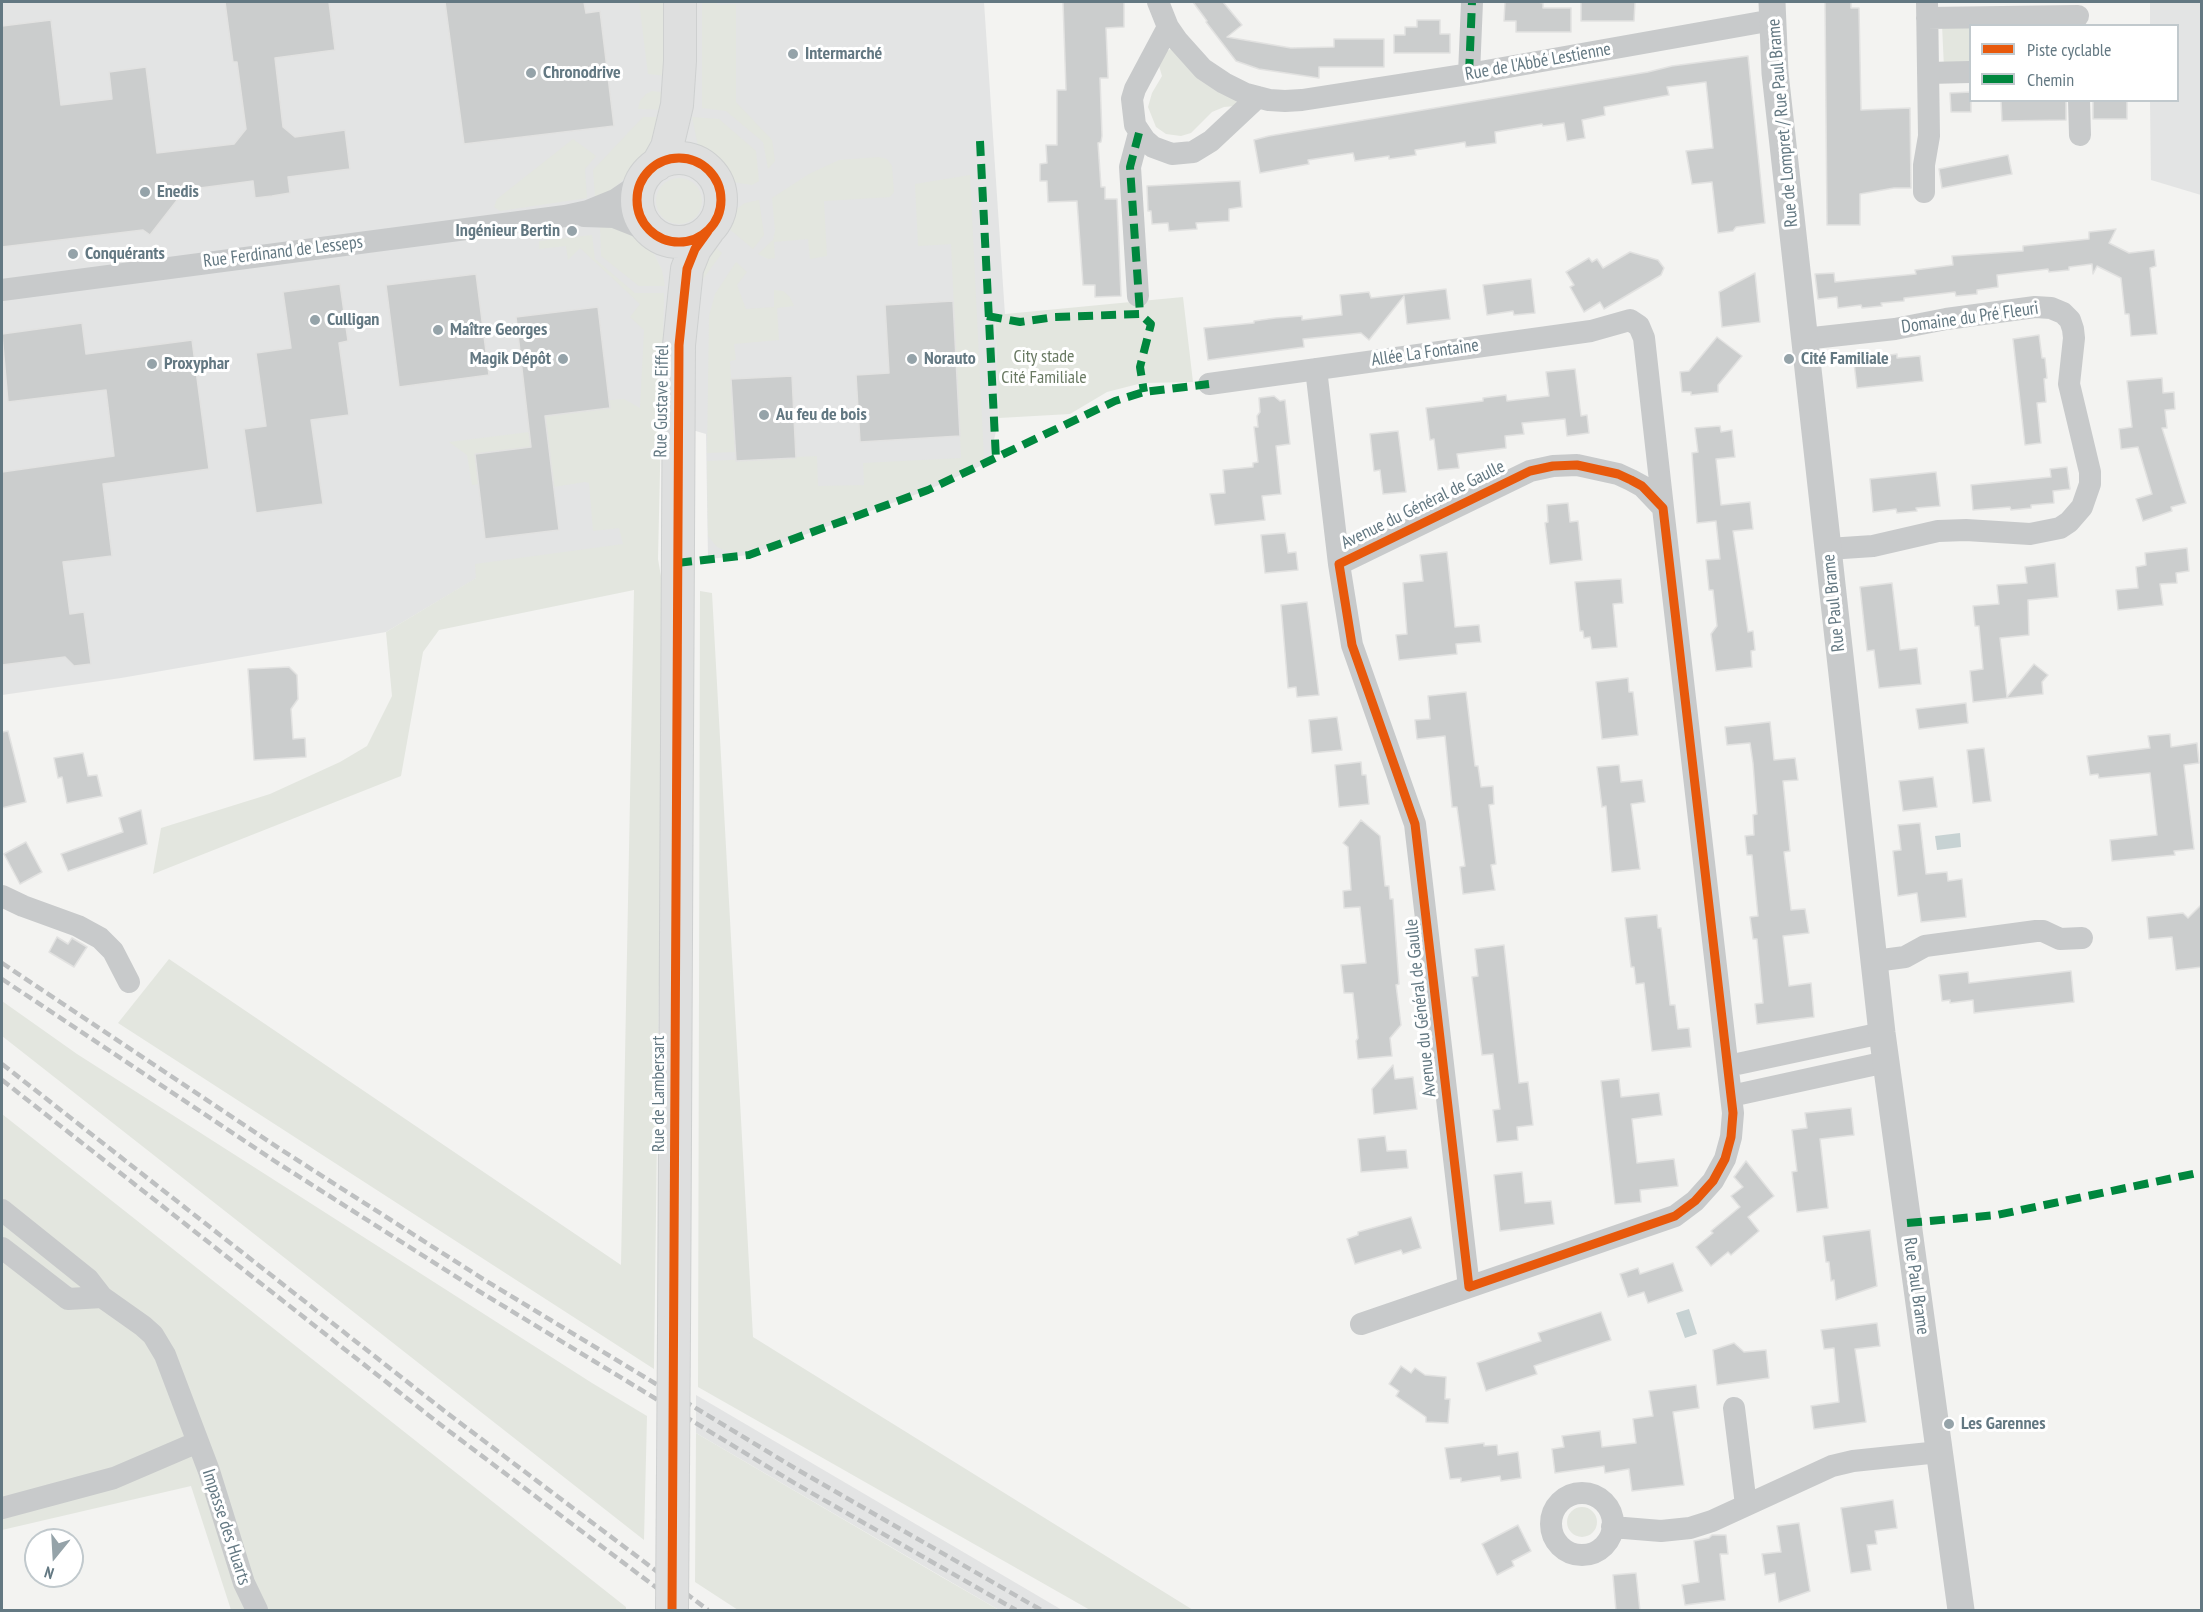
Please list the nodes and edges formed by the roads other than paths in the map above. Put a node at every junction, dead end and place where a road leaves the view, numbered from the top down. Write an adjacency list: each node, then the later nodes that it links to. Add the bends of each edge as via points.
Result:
1 (680, 2): 8 (main road)
2 (1158, 2): 7 (street, Rue de l'Abbé Lestienne)
3 (1472, 2): 11 (street)
4 (1927, 10): 6 (street); 10 (street)
5 (1773, 11): 11 (street, Rue de l'Abbé Lestienne); 22 (street, Rue de Lompret / Rue Paul Brame, via 1775,73)
6 (2078, 14)
7 (1168, 27): 12 (street, Rue de l'Abbé Lestienne, via 1203,69); 14 (street, via 1132,99)
8 (680, 61): 16 (main road, via 689,138); 17 (main road, via 671,135 664,155)
9 (1969, 72): 10 (street)
10 (1928, 73): 18 (street, via 1929,136)
11 (1470, 74): 12 (street, Rue de l'Abbé Lestienne, via 1302,100)
12 (1258, 97): 14 (street, via 1211,141 1193,152 1162,152)
13 (2079, 102): 15 (street)
14 (1139, 133): 24 (street, via 1130,167)
15 (2080, 135)
16 (704, 166): 17 (main road, via 684,159 670,160); 20 (main road, via 717,182 721,195 718,215)
17 (650, 173): 19 (street, Rue Ferdinand de Lesseps, via 615,200); 21 (main road, via 638,194 638,208)
18 (1924, 192)
19 (565, 216): 21 (street, Rue Ferdinand de Lesseps, via 614,217); 23 (street, Rue Ferdinand de Lesseps)
20 (708, 231): 21 (main road, via 690,241 677,242); 26 (main road, Rue Gustave Eiffel, via 687,269)
21 (652, 232): 26 (main road, Rue Gustave Eiffel, via 670,264)
22 (1794, 245): 25 (street, Rue Paul Brame)
23 (2, 290)
24 (1138, 296)
25 (1804, 339): 30 (street, Rue Paul Brame); 30 (street, Domaine du Pré Fleuri, via 2035,307 2063,313 2073,329 2069,384 2090,472 2082,507 2060,528 2030,534 1938,531 1873,546)
26 (679, 345): 32 (main road, Rue Gustave Eiffel)
27 (1316, 369): 28 (street, Allée La Fontaine); 29 (street, Allée La Fontaine, via 1590,331 1630,320 1639,326 1644,338); 31 (street, Avenue du Général de Gaulle)
28 (1209, 384)
29 (1663, 508): 31 (street, Avenue du Général de Gaulle, via 1642,486 1618,474 1577,465 1547,466); 39 (street)
30 (1828, 549): 35 (street, Rue Paul Brame)
31 (1339, 564): 43 (street, Avenue du Général de Gaulle, via 1352,645 1415,824)
32 (677, 578): 53 (main road, Rue de Lambersart, bridge)
33 (2, 896): 36 (street, via 100,938 113,951)
34 (2082, 938): 35 (street, via 2060,939 2036,931 1925,946 1905,957)
35 (1875, 961): 37 (street, Rue Paul Brame)
36 (129, 982)
37 (1882, 1033): 38 (street, Rue Paul Brame); 39 (street)
38 (1886, 1062): 40 (street); 48 (street, Rue Paul Brame)
39 (1728, 1066): 40 (street)
40 (1731, 1096): 43 (street, via 1732,1124 1725,1159 1713,1181 1686,1209 1661,1222)
41 (2, 1210): 44 (street, Impasse des Huarts, via 88,1279)
42 (2, 1248): 44 (street, via 68,1299)
43 (1469, 1287): 45 (street)
44 (102, 1297): 47 (street, Impasse des Huarts, via 143,1326 160,1346)
45 (1362, 1324)
46 (1734, 1408): 49 (street)
47 (198, 1442): 50 (street, via 114,1478); 52 (street, Impasse des Huarts, via 240,1573)
48 (1939, 1452): 49 (street, via 1844,1462); 54 (street, Rue Paul Brame)
49 (1746, 1505): 51 (street, via 1689,1528 1661,1531)
50 (2, 1508)
51 (1612, 1527)
52 (257, 1611)
53 (672, 1611)
54 (1961, 1611)

